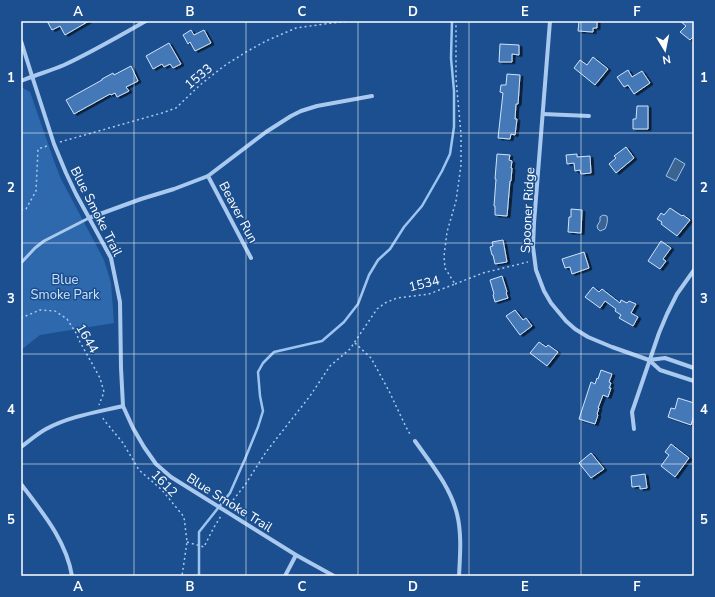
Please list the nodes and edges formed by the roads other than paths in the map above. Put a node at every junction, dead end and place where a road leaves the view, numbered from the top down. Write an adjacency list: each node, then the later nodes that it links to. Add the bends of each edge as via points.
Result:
1 (146, 21): 4 (street, via 66,64)
2 (550, 21): 7 (street, Spooner Ridge)
3 (21, 41): 4 (street, Blue Smoke Trail)
4 (32, 76): 5 (street); 10 (street, Blue Smoke Trail, via 54,144)
5 (21, 80)
6 (372, 96): 9 (street, via 301,111 266,132)
7 (543, 114): 8 (street); 14 (street, Spooner Ridge, via 533,247 540,282 557,312 575,329 601,343)
8 (589, 116)
9 (208, 176): 10 (street); 11 (street, Beaver Run)
10 (89, 218): 12 (lane, via 44,241); 17 (street, Blue Smoke Trail, via 111,258 117,287)
11 (252, 258)
12 (21, 263)
13 (694, 270): 14 (street, via 667,314)
14 (649, 360): 15 (street, via 665,358); 16 (street, Spooner Ridge, via 660,370); 18 (street, via 632,412)
15 (694, 368)
16 (694, 381)
17 (124, 406): 20 (street, via 64,421 46,429); 22 (street, Blue Smoke Trail, via 138,438 156,464 170,477)
18 (634, 430)
19 (414, 441): 26 (street, via 449,492 457,514 460,531)
20 (21, 447)
21 (21, 484): 23 (street, via 59,538)
22 (296, 555): 24 (street); 25 (street, Blue Smoke Trail)
23 (72, 576)
24 (285, 576)
25 (334, 576)
26 (459, 576)

